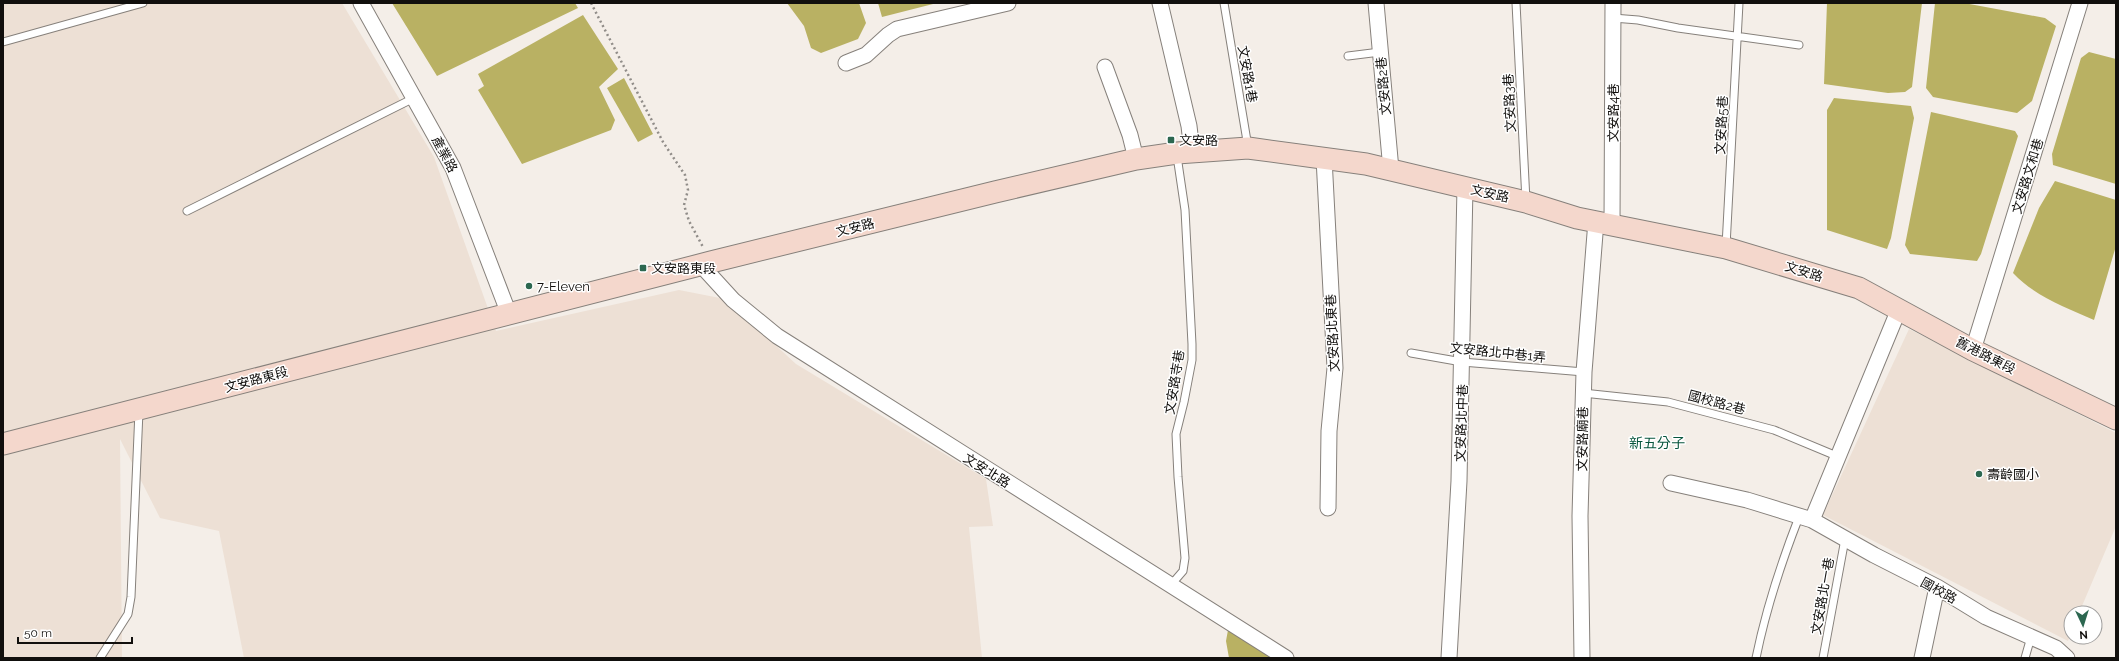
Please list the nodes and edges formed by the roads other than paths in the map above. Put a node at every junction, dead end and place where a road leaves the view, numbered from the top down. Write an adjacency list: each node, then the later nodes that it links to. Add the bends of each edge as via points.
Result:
1 (144, 3): 13 (lane)
2 (361, 3): 19 (street, 產業路)
3 (1008, 3): 17 (street, via 897,29 866,55)
4 (1160, 3): 21 (street, via 1189,126)
5 (1224, 3): 20 (lane, 文安路1巷)
6 (1376, 3): 15 (street, 文安路2巷)
7 (1516, 3): 26 (lane, 文安路3巷)
8 (1613, 3): 11 (street, 文安路4巷)
9 (1739, 3): 12 (lane, 文安路5巷)
10 (2080, 3): 34 (street, 文安路文和巷)
11 (1613, 18): 12 (lane); 28 (street, 文安路4巷)
12 (1737, 36): 14 (lane); 29 (lane, 文安路5巷)
13 (3, 42)
14 (1799, 45)
15 (1380, 52): 16 (lane); 24 (street, 文安路2巷)
16 (1348, 56)
17 (846, 63)
18 (1105, 67): 23 (street)
19 (414, 98): 27 (lane); 33 (street, 產業路, via 453,168)
20 (1248, 148): 21 (street, 文安路); 22 (street, 文安路)
21 (1185, 153): 23 (street, 文安路); 47 (lane, 文安路寺巷, via 1192,360 1176,434 1185,558 1183,571)
22 (1324, 158): 24 (street, 文安路); 44 (street, 文安路北東巷, via 1335,368 1329,431)
23 (1136, 159): 30 (street, 文安路)
24 (1391, 170): 25 (street, 文安路)
25 (1465, 187): 26 (street, 文安路); 36 (street, 文安路北中巷)
26 (1526, 202): 28 (street, 文安路, via 1577,218)
27 (187, 211)
28 (1604, 222): 29 (street, 文安路); 37 (street, 文安路廟巷)
29 (1726, 248): 31 (street, 文安路)
30 (706, 264): 33 (street, 文安路); 47 (street, 文安北路, via 733,300 777,336)
31 (1859, 288): 32 (street, 舊港路東段)
32 (1899, 309): 34 (street, 舊港路東段); 42 (street)
33 (509, 314): 39 (street, 文安路東段)
34 (1973, 350): 40 (street, 舊港路東段)
35 (1410, 353): 36 (lane, 文安路北中巷1弄)
36 (1462, 362): 37 (lane, 文安路北中巷1弄); 52 (street, 文安路北中巷, via 1459,481)
37 (1584, 372): 38 (street, 文安路廟巷)
38 (1583, 393): 42 (lane, 國校路2巷, via 1668,402 1774,430); 53 (street, 文安路廟巷, via 1580,516)
39 (139, 410): 41 (street, 文安路東段); 50 (lane, via 131,597 128,614)
40 (2116, 419)
41 (3, 444)
42 (1839, 457): 45 (street)
43 (1671, 483): 45 (street, 國校路, via 1747,500)
44 (1328, 508)
45 (1805, 518): 46 (street, 國校路); 54 (lane, via 1780,565)
46 (1845, 538): 48 (street, 國校路); 55 (lane, 文安路北一巷)
47 (1170, 586): 51 (street, 文安北路)
48 (1937, 588): 49 (street, 國校路, via 1986,617); 56 (street)
49 (2031, 637): 57 (lane); 58 (street, 國校路, via 2056,648)
50 (100, 658)
51 (1286, 658)
52 (1449, 658)
53 (1582, 658)
54 (1756, 658)
55 (1823, 658)
56 (1922, 658)
57 (2026, 658)
58 (2066, 658)

